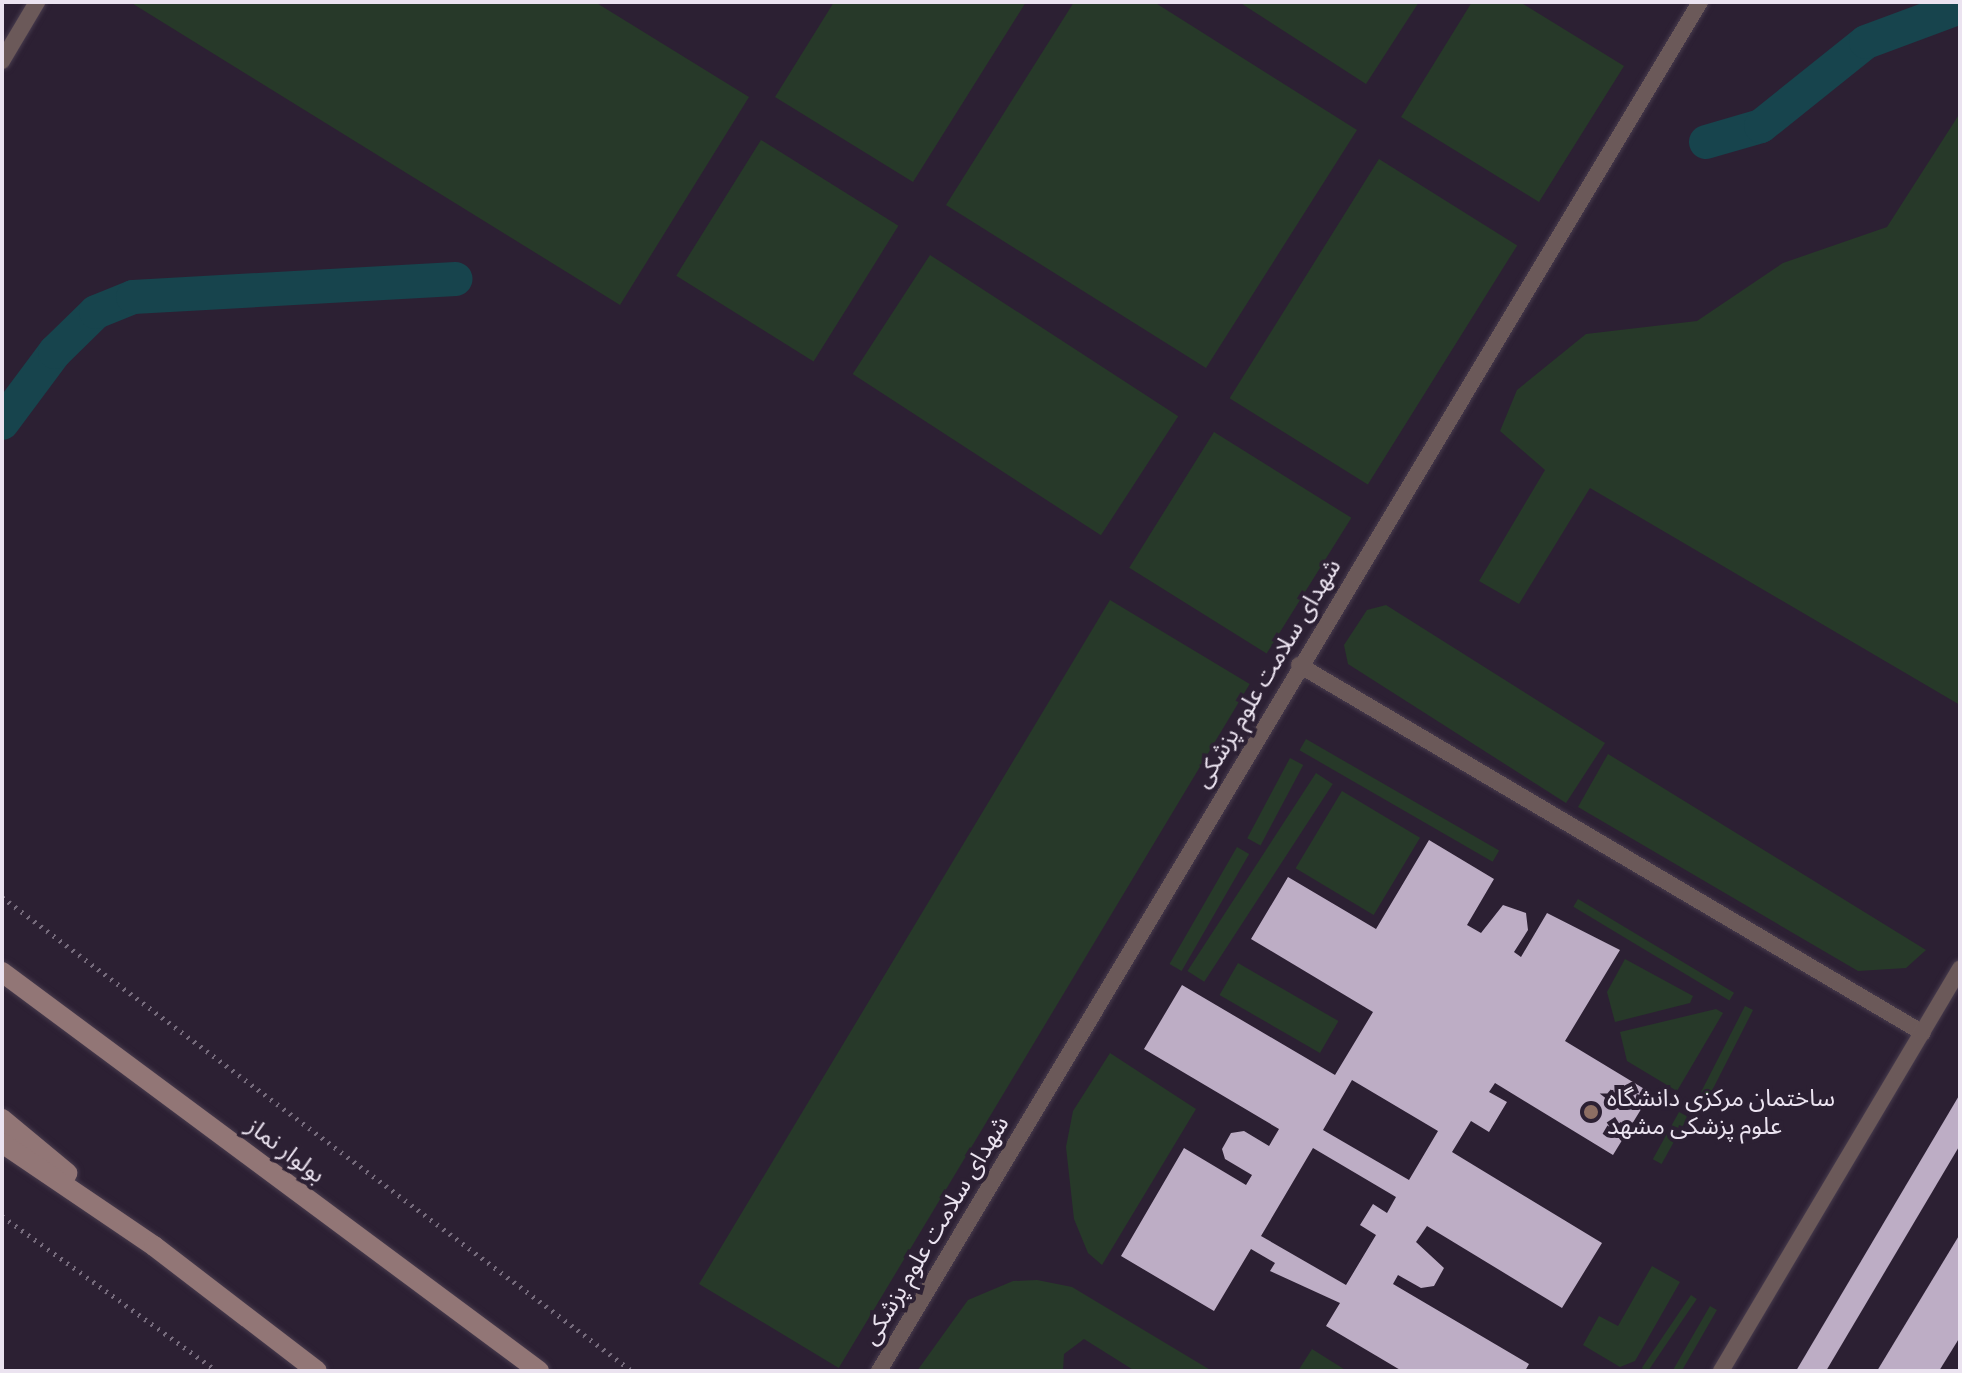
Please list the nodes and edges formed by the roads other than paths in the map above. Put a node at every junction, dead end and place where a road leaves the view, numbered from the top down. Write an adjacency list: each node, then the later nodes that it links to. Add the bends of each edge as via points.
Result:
1 (37, 2): 3 (lane)
2 (1700, 2): 4 (lane, شهدای سلامت علوم پزشکی)
3 (2, 61)
4 (1299, 665): 7 (lane); 13 (lane, شهدای سلامت علوم پزشکی)
5 (1960, 969): 7 (lane)
6 (2, 972): 12 (main road, بولوار نماز)
7 (1923, 1033): 14 (lane)
8 (2, 1119): 10 (main road)
9 (2, 1143): 10 (main road)
10 (154, 1246): 11 (main road)
11 (317, 1371)
12 (539, 1371)
13 (879, 1371)
14 (1721, 1371)

